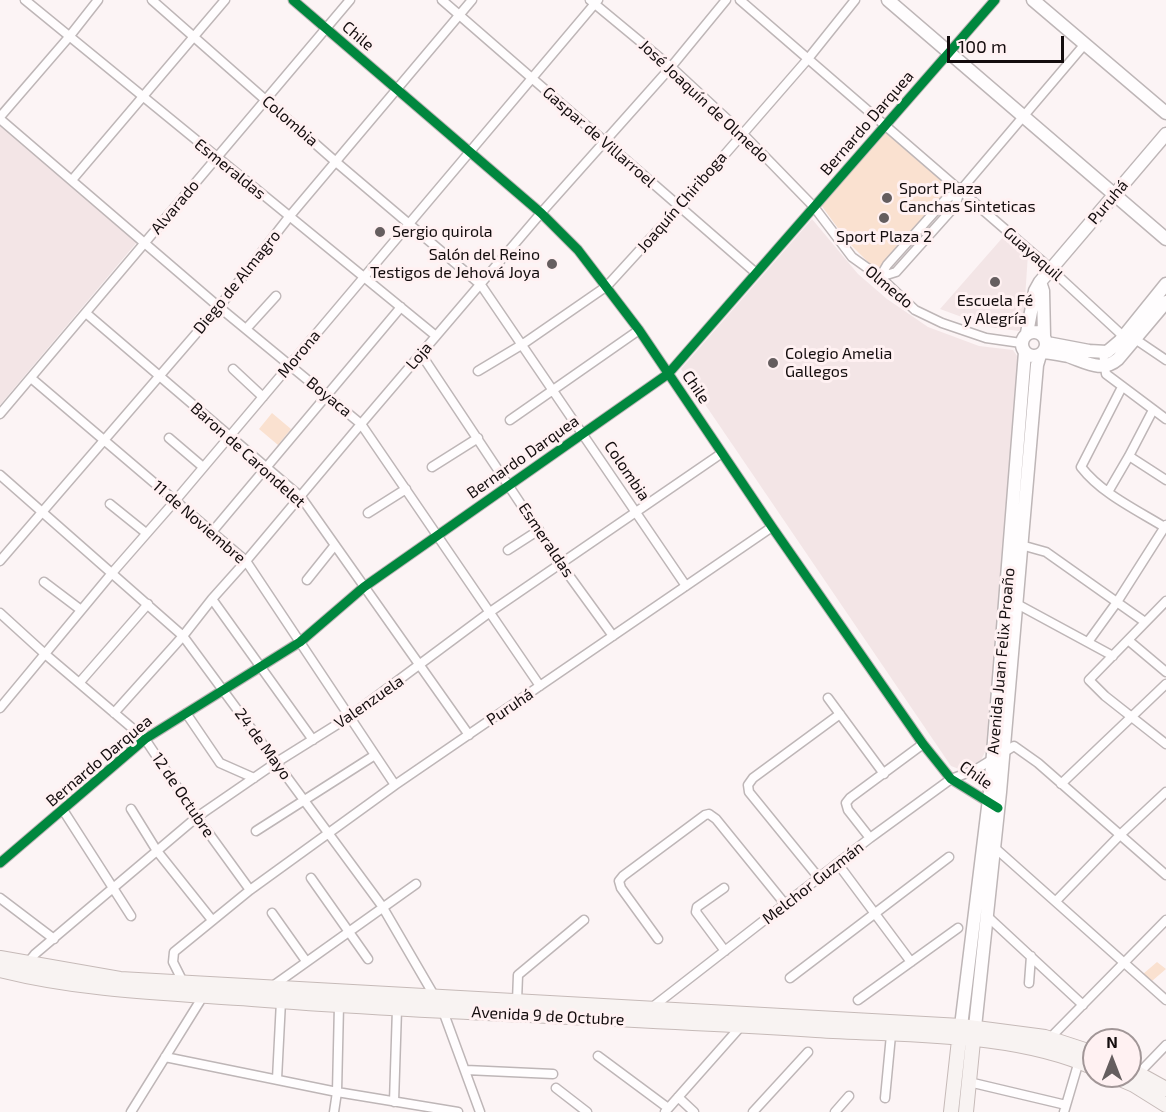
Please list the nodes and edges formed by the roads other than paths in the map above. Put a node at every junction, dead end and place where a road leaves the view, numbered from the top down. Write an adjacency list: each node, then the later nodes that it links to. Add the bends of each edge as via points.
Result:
1 (25, 0): 19 (street, Esmeraldas)
2 (98, 0): 19 (street)
3 (152, 0): 18 (street, Colombia)
4 (225, 0): 18 (street)
5 (293, 0): 17 (street, Chile)
6 (350, 0): 17 (street, Alvarado)
7 (442, 0): 16 (street, Gaspar de Villarroel)
8 (472, 0): 16 (street, Diego de Almagro)
9 (726, 0): 23 (street, Loja)
10 (740, 0): 22 (street, Guayaquil)
11 (855, 0): 22 (street, Joaquín Chiriboga)
12 (888, 0): 21 (street)
13 (995, 0): 21 (street, Bernardo Darquea)
14 (1033, 0): 20 (street)
15 (594, 1): 23 (street, José Joaquín de Olmedo); 24 (street, Morona)
16 (460, 14): 24 (street, Gaspar de Villarroel); 25 (street, Diego de Almagro)
17 (326, 29): 25 (street, Chile); 27 (street, Alvarado)
18 (194, 36): 26 (street); 27 (street, Colombia)
19 (69, 37): 26 (street, Esmeraldas); 29 (street)
20 (1084, 45): 28 (street); 30 (street)
21 (949, 52): 30 (street); 31 (street, Bernardo Darquea)
22 (807, 60): 31 (street, Guayaquil); 32 (street, Joaquín Chiriboga)
23 (671, 67): 32 (street, José Joaquín de Olmedo); 34 (street, Loja)
24 (531, 78): 34 (street, Gaspar de Villarroel); 35 (street, Morona)
25 (397, 90): 35 (street, Chile); 37 (street, Diego de Almagro)
26 (142, 97): 36 (street, Esmeraldas); 38 (street)
27 (266, 100): 36 (street, Alvarado); 37 (street, Colombia)
28 (1166, 113)
29 (0, 118): 38 (street, Boyaca)
30 (1023, 118): 39 (street); 40 (street)
31 (885, 124): 39 (street, Guayaquil); 42 (street, Bernardo Darquea)
32 (742, 133): 41 (street, Joaquín Chiriboga); 42 (street, José Joaquín de Olmedo)
33 (1166, 134): 40 (street, Puruhá)
34 (605, 141): 41 (street, Gaspar de Villarroel); 43 (street, Loja)
35 (470, 152): 43 (street, Chile); 45 (street, Morona)
36 (217, 158): 44 (street, Esmeraldas); 47 (street, Alvarado)
37 (336, 162): 44 (street, Diego de Almagro); 45 (street, Colombia)
38 (72, 180): 47 (street, Boyaca)
39 (960, 191): 48 (street, Guayaquil); 50 (street, via 946,199)
40 (1114, 195): 46 (street); 48 (street, Puruhá)
41 (680, 206): 49 (street, Gaspar de Villarroel); 55 (street, Joaquín Chiriboga)
42 (814, 207): 49 (street, Bernardo Darquea); 50 (street, Olmedo, via 852,257)
43 (542, 213): 54 (street, Loja); 55 (street, Chile)
44 (289, 217): 51 (street, Esmeraldas); 58 (street, Diego de Almagro)
45 (409, 222): 51 (street, Morona); 54 (street, Colombia)
46 (1166, 239)
47 (145, 243): 58 (street, Boyaca); 60 (street, Alvarado)
48 (1051, 269): 52 (street, Avenida Juan Felix Proaño); 64 (street, Guayaquil)
49 (756, 273): 76 (street, Bernardo Darquea)
50 (880, 277): 66 (street, Olmedo, via 915,310 942,323 986,338)
51 (363, 278): 59 (street, Esmeraldas); 72 (street, Morona)
52 (1040, 282): 66 (street, Avenida Juan Felix Proaño); 68 (street, Avenida Juan Felix Proaño)
53 (1166, 284): 64 (street)
54 (481, 285): 63 (street, Loja); 67 (street, Colombia)
55 (607, 286): 62 (street, Chile); 67 (street, Joaquín Chiriboga)
56 (276, 296): 61 (street)
57 (1166, 302): 65 (street)
58 (219, 307): 61 (street, Boyaca); 77 (street, Diego de Almagro)
59 (401, 307): 63 (street, Esmeraldas); 81 (street)
60 (87, 314): 77 (street, Baron de Carondelet); 78 (street, Alvarado)
61 (246, 329): 72 (street, Boyaca)
62 (639, 330): 76 (street, Chile); 80 (street)
63 (436, 336): 70 (street, Loja)
64 (1123, 336): 65 (street, Guayaquil); 69 (street)
65 (1135, 339): 71 (street, Guayaquil); 73 (street)
66 (1025, 343): 68 (street, via 1032,356); 68 (street, via 1036,331); 163 (street, Avenida Juan Felix Proaño)
67 (523, 344): 75 (street, Joaquín Chiriboga); 80 (street, Colombia)
68 (1043, 346): 69 (street); 73 (street, via 1090,365); 115 (street, Avenida Juan Felix Proaño)
69 (1103, 353): 73 (street)
70 (421, 354): 87 (street, Loja); 91 (street, Esmeraldas)
71 (1166, 360)
72 (290, 365): 81 (street, Boyaca); 82 (street, Morona)
73 (1106, 366): 79 (street, via 1106,374)
74 (232, 369): 82 (street)
75 (478, 371)
76 (668, 374): 88 (street, Bernardo Darquea); 93 (street, Chile)
77 (159, 376): 89 (street, Baron de Carondelet); 92 (street, Diego de Almagro)
78 (31, 378): 84 (street, Alvarado); 92 (street, 11 de Noviembre)
79 (1122, 387): 83 (street); 102 (street, via 1081,467)
80 (555, 391): 86 (street); 88 (street, Colombia)
81 (326, 395): 87 (street, Boyaca); 96 (street)
82 (263, 397): 89 (street, Morona)
83 (1153, 410): 85 (street); 94 (street)
84 (0, 414)
85 (1166, 419)
86 (510, 420)
87 (361, 424): 101 (street, Boyaca); 103 (street, Loja)
88 (583, 434): 100 (street, Bernardo Darquea); 106 (street, Colombia)
89 (230, 437): 95 (street, Morona); 96 (street, Baron de Carondelet)
90 (169, 438): 95 (street)
91 (478, 438): 97 (street); 100 (street, Esmeraldas)
92 (105, 441): 104 (street, 11 de Noviembre); 107 (street, Diego de Almagro)
93 (722, 453): 106 (street, Valenzuela); 110 (street, Chile)
94 (1130, 456): 99 (street); 102 (street)
95 (203, 467): 104 (street, Morona)
96 (266, 467): 103 (street, Baron de Carondelet); 112 (street)
97 (432, 467)
98 (0, 475): 107 (street, 24 de Mayo)
99 (1166, 480)
100 (509, 484): 111 (street, Esmeraldas); 114 (street, Bernardo Darquea)
101 (406, 489): 108 (street); 114 (street, Boyaca)
102 (1108, 492): 109 (street)
103 (301, 497): 116 (street, Baron de Carondelet); 119 (street, Loja)
104 (175, 501): 112 (street, 11 de Noviembre); 113 (street, Morona)
105 (110, 504): 113 (street)
106 (636, 512): 120 (street, Valenzuela); 124 (street, Colombia)
107 (43, 513): 118 (street, Diego de Almagro); 121 (street, 24 de Mayo)
108 (368, 513)
109 (1166, 526): 128 (street)
110 (772, 527): 124 (street, Puruhá); 159 (street, Chile)
111 (539, 530): 117 (street); 120 (street, Esmeraldas)
112 (212, 532): 119 (street, 11 de Noviembre)
113 (146, 533): 121 (street, Morona)
114 (438, 536): 125 (street, Bernardo Darquea); 132 (street, Boyaca)
115 (1021, 544): 128 (street, via 1046,552); 129 (street, Avenida Juan Felix Proaño)
116 (335, 545): 122 (street); 125 (street, Baron de Carondelet)
117 (507, 550)
118 (0, 561)
119 (246, 561): 126 (street, Loja); 138 (street, 11 de Noviembre)
120 (560, 563): 132 (street, Valenzuela); 136 (street, Esmeraldas)
121 (112, 573): 130 (street, 24 de Mayo); 131 (street, Morona)
122 (307, 580)
123 (44, 582): 131 (street)
124 (686, 586): 136 (street, Puruhá)
125 (364, 587): 138 (street, Bernardo Darquea); 143 (street, Baron de Carondelet)
126 (212, 599): 135 (street, Loja); 142 (street)
127 (1166, 601): 134 (street)
128 (1117, 602): 134 (street); 139 (street)
129 (1017, 603): 139 (street); 161 (street, Avenida Juan Felix Proaño)
130 (147, 604): 135 (street, 24 de Mayo); 145 (street)
131 (81, 610): 140 (street, Morona)
132 (490, 612): 143 (street, Valenzuela); 147 (street, Boyaca)
133 (0, 613): 140 (street, 12 de Octubre)
134 (1145, 622): 137 (street)
135 (183, 636): 148 (street, 24 de Mayo); 151 (street, Loja)
136 (613, 636): 147 (street, Puruhá)
137 (1128, 640): 141 (street); 144 (street)
138 (300, 642): 142 (street, Bernardo Darquea); 154 (street, 11 de Noviembre)
139 (1088, 642): 141 (street)
140 (45, 654): 145 (street, 12 de Octubre); 150 (street, Morona)
141 (1113, 656): 155 (street, via 1089,680)
142 (262, 666): 148 (street, Bernardo Darquea); 158 (street)
143 (420, 666): 154 (street, Valenzuela); 156 (street, Baron de Carondelet)
144 (1166, 672)
145 (80, 682): 151 (street, 12 de Octubre)
146 (1166, 684): 155 (street)
147 (540, 686): 156 (street, Puruhá)
148 (224, 690): 152 (street, Bernardo Darquea); 164 (street, 24 de Mayo)
149 (828, 698): 153 (street)
150 (0, 708)
151 (114, 713): 157 (street, 12 de Octubre)
152 (186, 713): 157 (street, Bernardo Darquea); 166 (street, via 220,763)
153 (840, 714): 165 (street); 187 (street, via 748,785 749,792)
154 (349, 717): 158 (street, Valenzuela); 162 (street, 11 de Noviembre)
155 (1132, 717): 160 (street); 168 (street)
156 (469, 735): 169 (street, Puruhá)
157 (145, 739): 174 (street, Bernardo Darquea); 175 (street, 12 de Octubre)
158 (313, 740): 164 (street, Valenzuela)
159 (923, 744): 165 (street); 167 (street, Chile)
160 (1166, 744)
161 (1003, 751): 163 (street, Melchor Guzmán); 168 (street, via 1014,746 1021,749); 172 (street, Avenida Juan Felix Proaño)
162 (375, 755): 169 (street, 11 de Noviembre); 171 (street)
163 (992, 760): 167 (street, Melchor Guzmán); 172 (street, Avenida Juan Felix Proaño)
164 (277, 762): 166 (street, Valenzuela); 171 (street, 24 de Mayo)
165 (884, 774): 179 (street, via 846,803)
166 (254, 778): 175 (street, Valenzuela)
167 (951, 779): 172 (street, Chile); 179 (street, Melchor Guzmán)
168 (1061, 784): 178 (street)
169 (395, 786): 177 (street, Puruhá)
170 (1166, 792): 178 (street)
171 (304, 799): 176 (street); 177 (street, 24 de Mayo)
172 (993, 805): 180 (street, Avenida Juan Felix Proaño); 232 (street, Avenida Juan Felix Proaño)
173 (131, 809): 181 (street)
174 (63, 810): 183 (street, Bernardo Darquea); 189 (street)
175 (197, 818): 181 (street, Valenzuela); 191 (street, 12 de Octubre)
176 (256, 831)
177 (329, 834): 191 (street, Puruhá); 195 (street, 24 de Mayo)
178 (1121, 834): 185 (street); 193 (street)
179 (870, 838): 184 (street, Melchor Guzmán)
180 (994, 848): 193 (street); 199 (street, Avenida Juan Felix Proaño)
181 (157, 851): 189 (street, Valenzuela); 200 (street)
182 (949, 857): 197 (street)
183 (0, 863)
184 (838, 864): 187 (street, Melchor Guzmán); 197 (street)
185 (1166, 875)
186 (311, 878): 204 (street)
187 (819, 878): 194 (street, Melchor Guzmán)
188 (416, 884): 195 (street)
189 (114, 888): 198 (street); 205 (street, Valenzuela)
190 (724, 888): 207 (street, via 697,907 696,912)
191 (250, 890): 200 (street, Puruhá)
192 (0, 898): 205 (street)
193 (1056, 901): 213 (street)
194 (785, 904): 206 (street, via 709,814 619,881); 207 (street, Melchor Guzmán)
195 (382, 906): 204 (street); 221 (street, 24 de Mayo)
196 (272, 913): 211 (street)
197 (875, 914): 212 (street); 216 (street)
198 (131, 916)
199 (987, 916): 208 (street); 232 (street, Avenida Juan Felix Proaño)
200 (212, 920): 217 (street, Puruhá, via 174,952 173,962)
201 (584, 920): 225 (street, via 518,975)
202 (1166, 920): 213 (street)
203 (958, 928): 212 (street)
204 (348, 931): 210 (street); 211 (street)
205 (54, 939): 214 (street, Valenzuela)
206 (658, 939)
207 (725, 951): 230 (street, Melchor Guzmán)
208 (1031, 956): 218 (street); 227 (street)
209 (0, 957): 214 (main road, Avenida 9 de Octubre)
210 (368, 959)
211 (306, 961): 219 (street)
212 (911, 962): 222 (street)
213 (1125, 962): 223 (street); 227 (street)
214 (27, 964): 217 (main road, Avenida 9 de Octubre, via 120,979)
215 (0, 970): 220 (main road, Avenida 9 de Octubre, via 118,991)
216 (790, 978)
217 (183, 982): 220 (main road, Avenida 9 de Octubre)
218 (1029, 983)
219 (270, 988): 220 (main road, Avenida 9 de Octubre); 221 (main road, Avenida 9 de Octubre)
220 (206, 990): 224 (main road, Avenida 9 de Octubre); 239 (street)
221 (435, 997): 225 (main road, Avenida 9 de Octubre)
222 (858, 1000)
223 (1166, 1000)
224 (281, 1001): 226 (main road, Avenida 9 de Octubre); 246 (street)
225 (517, 1001): 230 (main road, Avenida 9 de Octubre)
226 (339, 1005): 228 (main road, Avenida 9 de Octubre); 251 (street)
227 (1083, 1005): 234 (street)
228 (397, 1009): 229 (main road, Avenida 9 de Octubre); 255 (street)
229 (443, 1011): 230 (main road, Avenida 9 de Octubre); 243 (street)
230 (648, 1014): 231 (main road, Avenida 9 de Octubre); 232 (main road, Avenida 9 de Octubre)
231 (742, 1025): 233 (main road, Avenida 9 de Octubre); 253 (street)
232 (967, 1032): 233 (main road, Avenida 9 de Octubre); 234 (main road, Avenida 9 de Octubre); 240 (main road, Avenida 9 de Octubre); 247 (main road, Avenida Juan Felix Proaño); 267 (main road, Avenida Juan Felix Proaño)
233 (891, 1035): 254 (street)
234 (1050, 1038): 236 (main road, Avenida 9 de Octubre)
235 (1166, 1045): 242 (street)
236 (1082, 1049)
237 (808, 1052): 265 (street)
238 (598, 1056): 258 (street)
239 (165, 1057): 246 (street); 259 (street)
240 (1079, 1061): 241 (main road, Avenida 9 de Octubre); 257 (street)
241 (1082, 1062)
242 (1142, 1064)
243 (466, 1070): 244 (street); 262 (street)
244 (553, 1074)
245 (1142, 1076): 250 (main road)
246 (277, 1079): 251 (street)
247 (969, 1082): 257 (street); 268 (main road, Avenida Juan Felix Proaño)
248 (556, 1088): 263 (street)
249 (1139, 1088): 256 (main road)
250 (1166, 1089)
251 (337, 1092): 255 (street); 260 (street)
252 (849, 1096): 266 (street)
253 (678, 1097): 258 (street); 264 (street)
254 (885, 1098)
255 (394, 1102): 261 (street)
256 (1166, 1105)
257 (1065, 1108)
258 (666, 1110)
259 (131, 1112)
260 (334, 1112)
261 (458, 1112)
262 (480, 1112)
263 (587, 1112)
264 (694, 1112)
265 (753, 1112)
266 (835, 1112)
267 (951, 1112)
268 (966, 1112)

